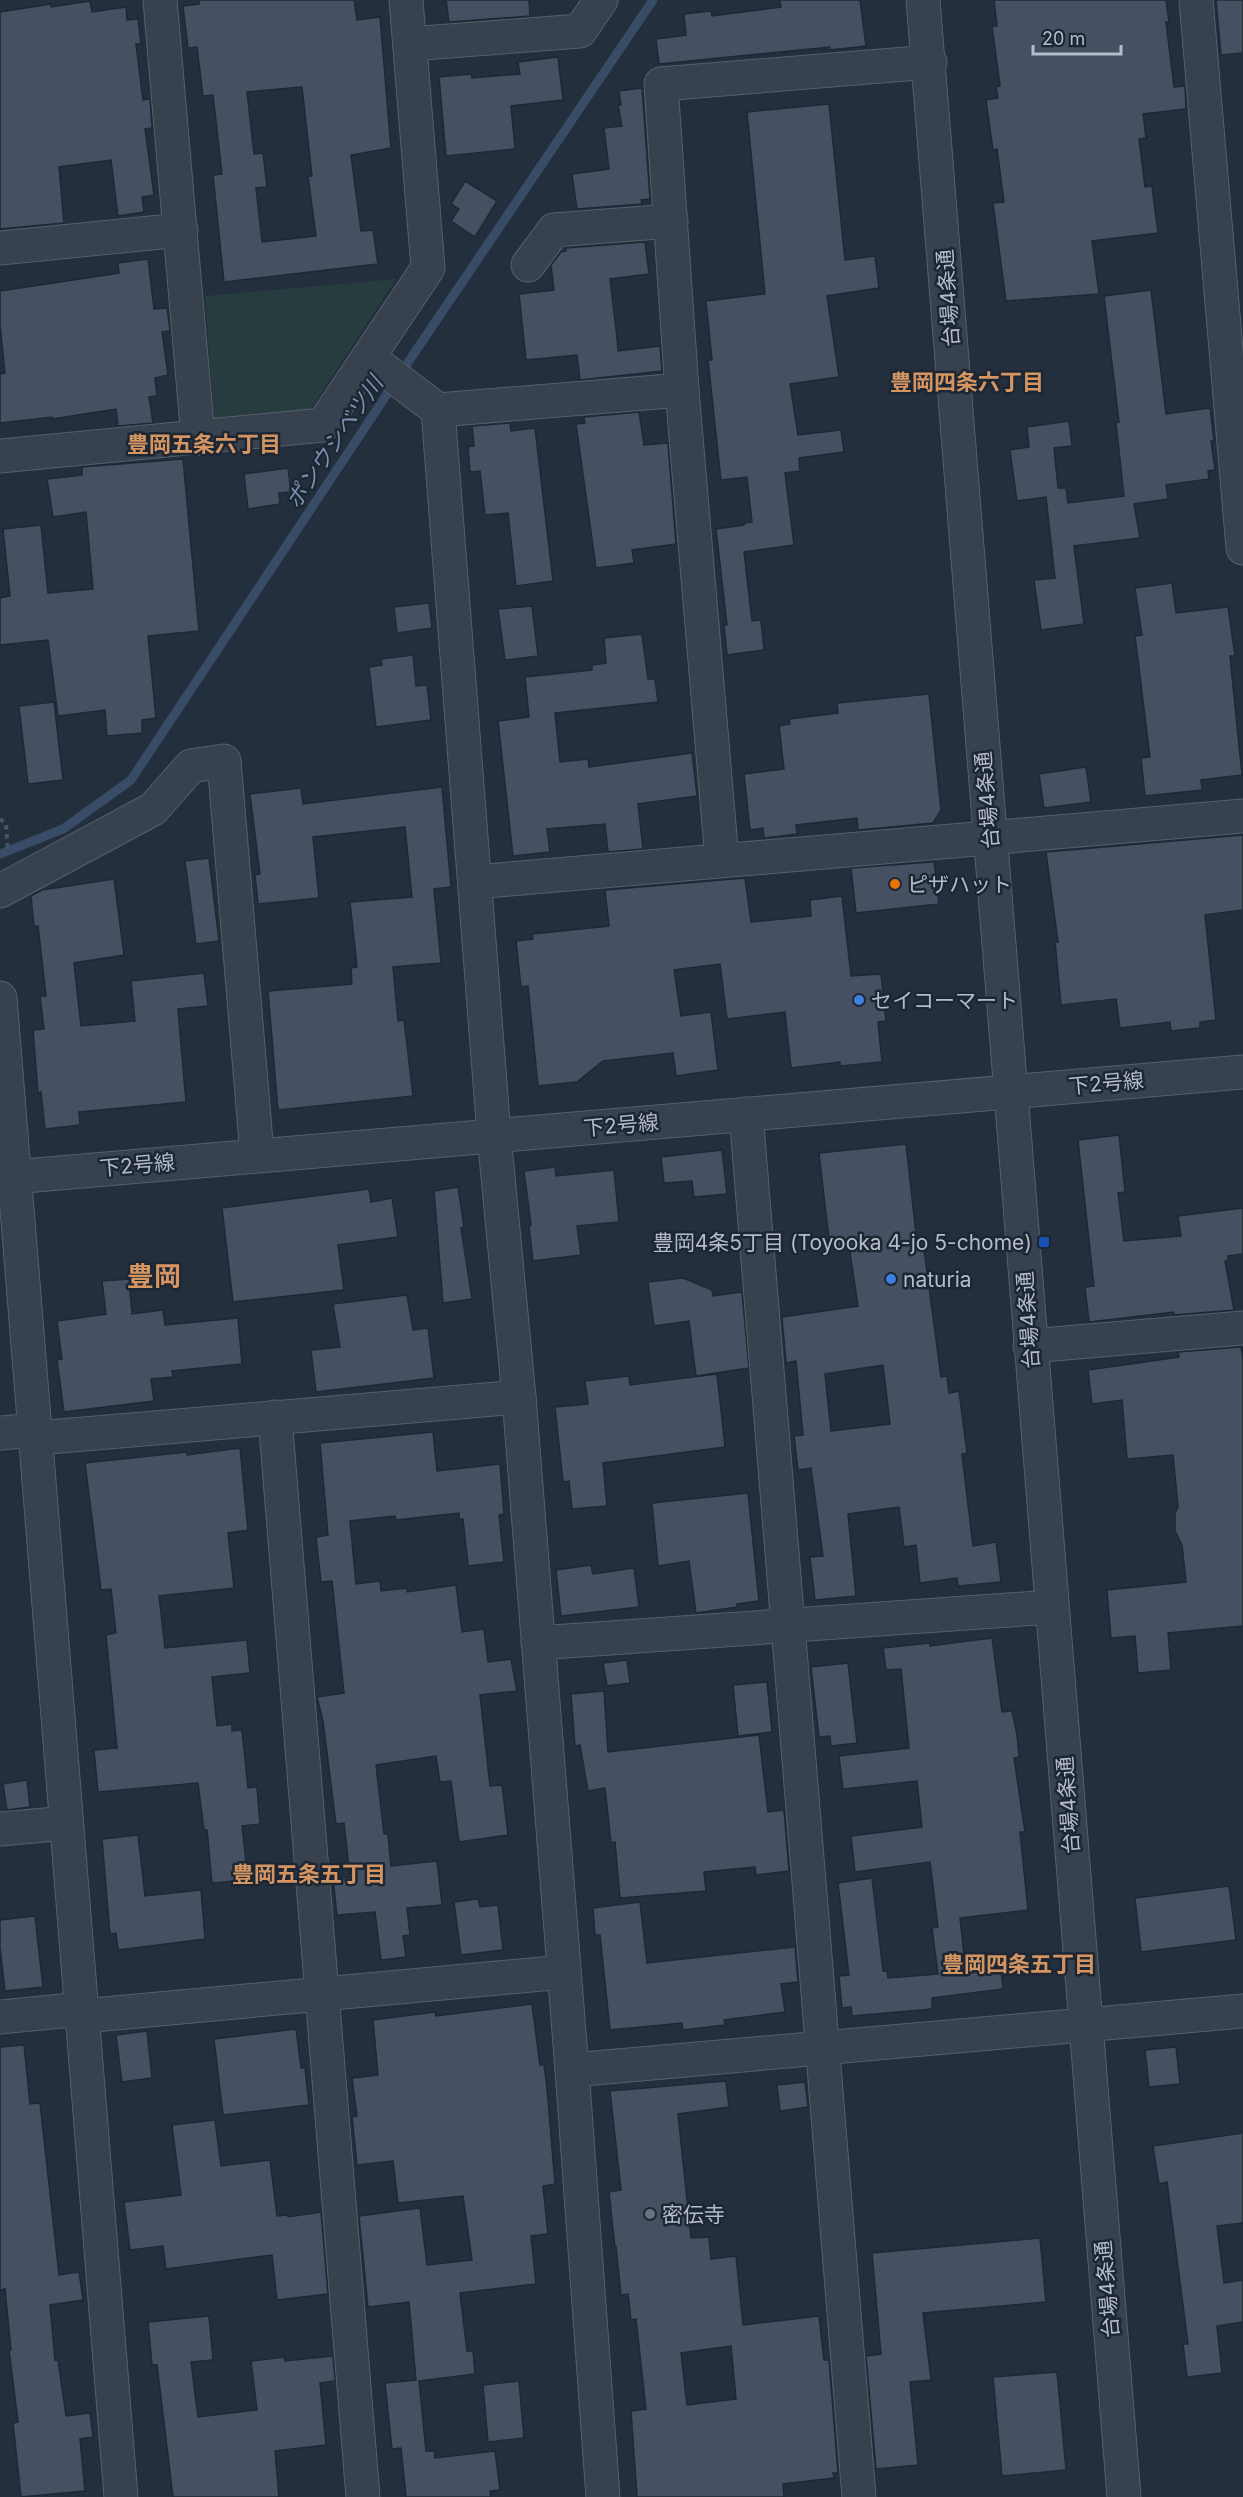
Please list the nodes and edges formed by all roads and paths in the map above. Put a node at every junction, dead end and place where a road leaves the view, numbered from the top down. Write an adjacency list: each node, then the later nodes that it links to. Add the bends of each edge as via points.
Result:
1 (160, 0): 9 (street)
2 (406, 0): 6 (street)
3 (601, 0): 6 (street, via 580,31)
4 (923, 0): 7 (street, 台場4条通)
5 (1196, 0): 11 (street)
6 (410, 44): 13 (street, via 428,268)
7 (930, 62): 8 (street, via 661,84); 21 (street, 台場4条通)
8 (671, 221): 12 (street, via 554,230); 14 (street)
9 (180, 230): 10 (street); 16 (street)
10 (0, 248)
11 (1231, 260): 18 (street)
12 (528, 265)
13 (377, 364): 15 (street); 16 (street, via 323,425)
14 (682, 390): 15 (street); 23 (street)
15 (429, 404): 24 (street)
16 (198, 438): 17 (street)
17 (0, 456)
18 (1243, 548)
19 (1243, 816): 21 (street)
20 (0, 819): 22 (path, via 6,824)
21 (990, 837): 23 (street); 28 (street, 台場4条通)
22 (8, 853)
23 (722, 860): 24 (street)
24 (475, 882): 30 (street)
25 (0, 891): 31 (street, via 153,809 190,766 224,760)
26 (0, 998): 32 (street)
27 (1243, 1072): 28 (street, 下2号線)
28 (1012, 1092): 29 (street, 下2号線); 34 (street, 台場4条通)
29 (746, 1114): 30 (street, 下2号線); 40 (street)
30 (494, 1135): 31 (street, 下2号線); 35 (street)
31 (256, 1154): 32 (street, 下2号線)
32 (8, 1177): 38 (street)
33 (1243, 1328): 34 (street)
34 (1030, 1346): 39 (street, 台場4条通)
35 (519, 1397): 36 (street); 41 (street)
36 (275, 1417): 38 (street); 45 (street)
37 (0, 1433): 38 (street)
38 (36, 1434): 42 (street)
39 (1052, 1606): 40 (street); 49 (street, 台場4条通)
40 (790, 1623): 41 (street); 50 (street)
41 (538, 1643): 44 (street)
42 (66, 1823): 43 (street); 47 (street)
43 (0, 1829)
44 (564, 1972): 45 (street); 51 (street)
45 (323, 1995): 47 (street); 53 (street)
46 (1243, 2011): 49 (street)
47 (82, 2012): 48 (street); 52 (street)
48 (0, 2017)
49 (1085, 2026): 50 (street); 56 (street, 台場4条通)
50 (821, 2048): 51 (street); 55 (street)
51 (572, 2070): 54 (street)
52 (121, 2497)
53 (363, 2497)
54 (603, 2497)
55 (859, 2497)
56 (1124, 2497)

